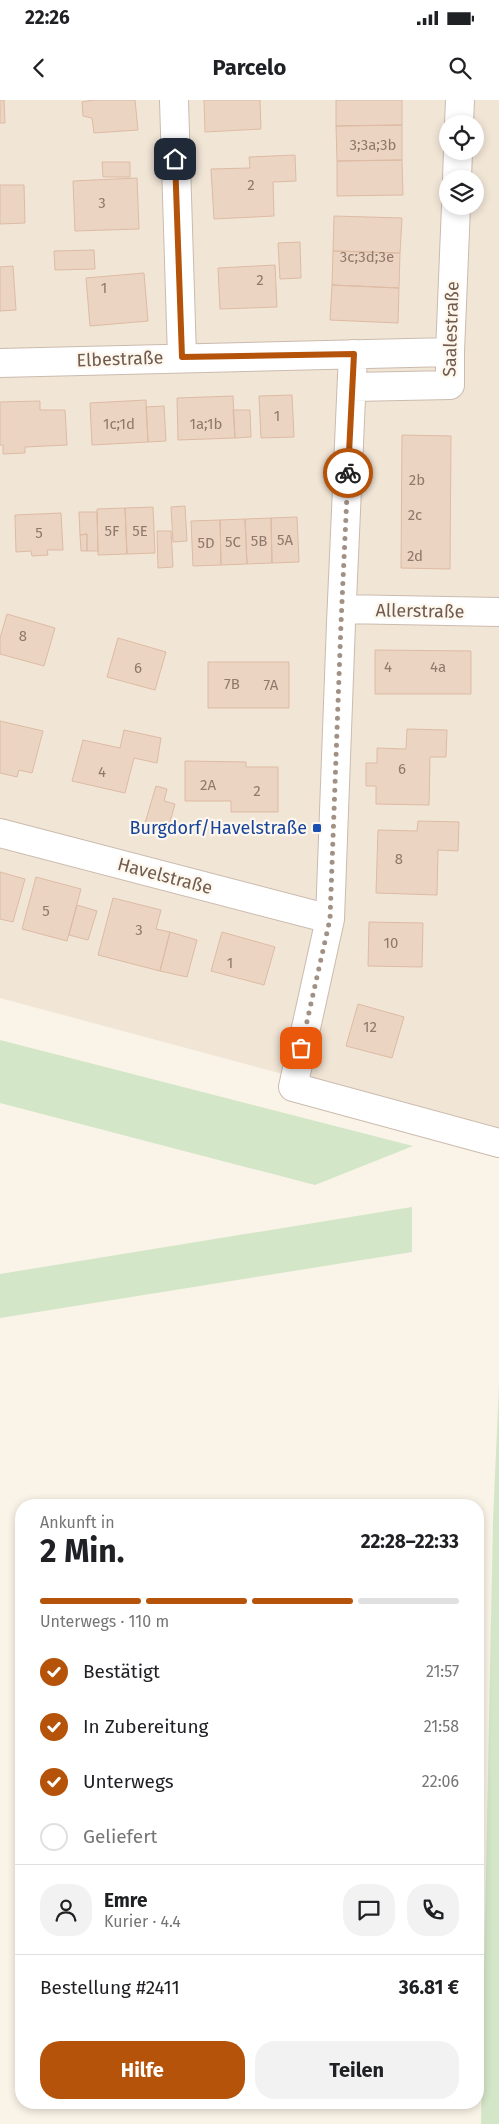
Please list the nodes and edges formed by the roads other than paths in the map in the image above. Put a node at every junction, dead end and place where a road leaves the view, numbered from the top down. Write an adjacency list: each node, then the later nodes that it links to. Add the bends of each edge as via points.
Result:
1 (174, 100): 7 (street)
2 (460, 100): 3 (street)
3 (459, 115)
4 (456, 215): 5 (street, Saalestraße)
5 (450, 352): 6 (street, Elbestraße); 9 (street, Saalestraße, via 450,385)
6 (354, 354): 7 (street, Elbestraße); 9 (street)
7 (182, 357): 8 (street, Elbestraße)
8 (0, 363)
9 (353, 387): 10 (street)
10 (342, 609): 11 (street, Allerstraße); 13 (street)
11 (499, 612)
12 (0, 833): 13 (street, Havelstraße)
13 (330, 919): 14 (street, via 293,1087)
14 (499, 1143)

